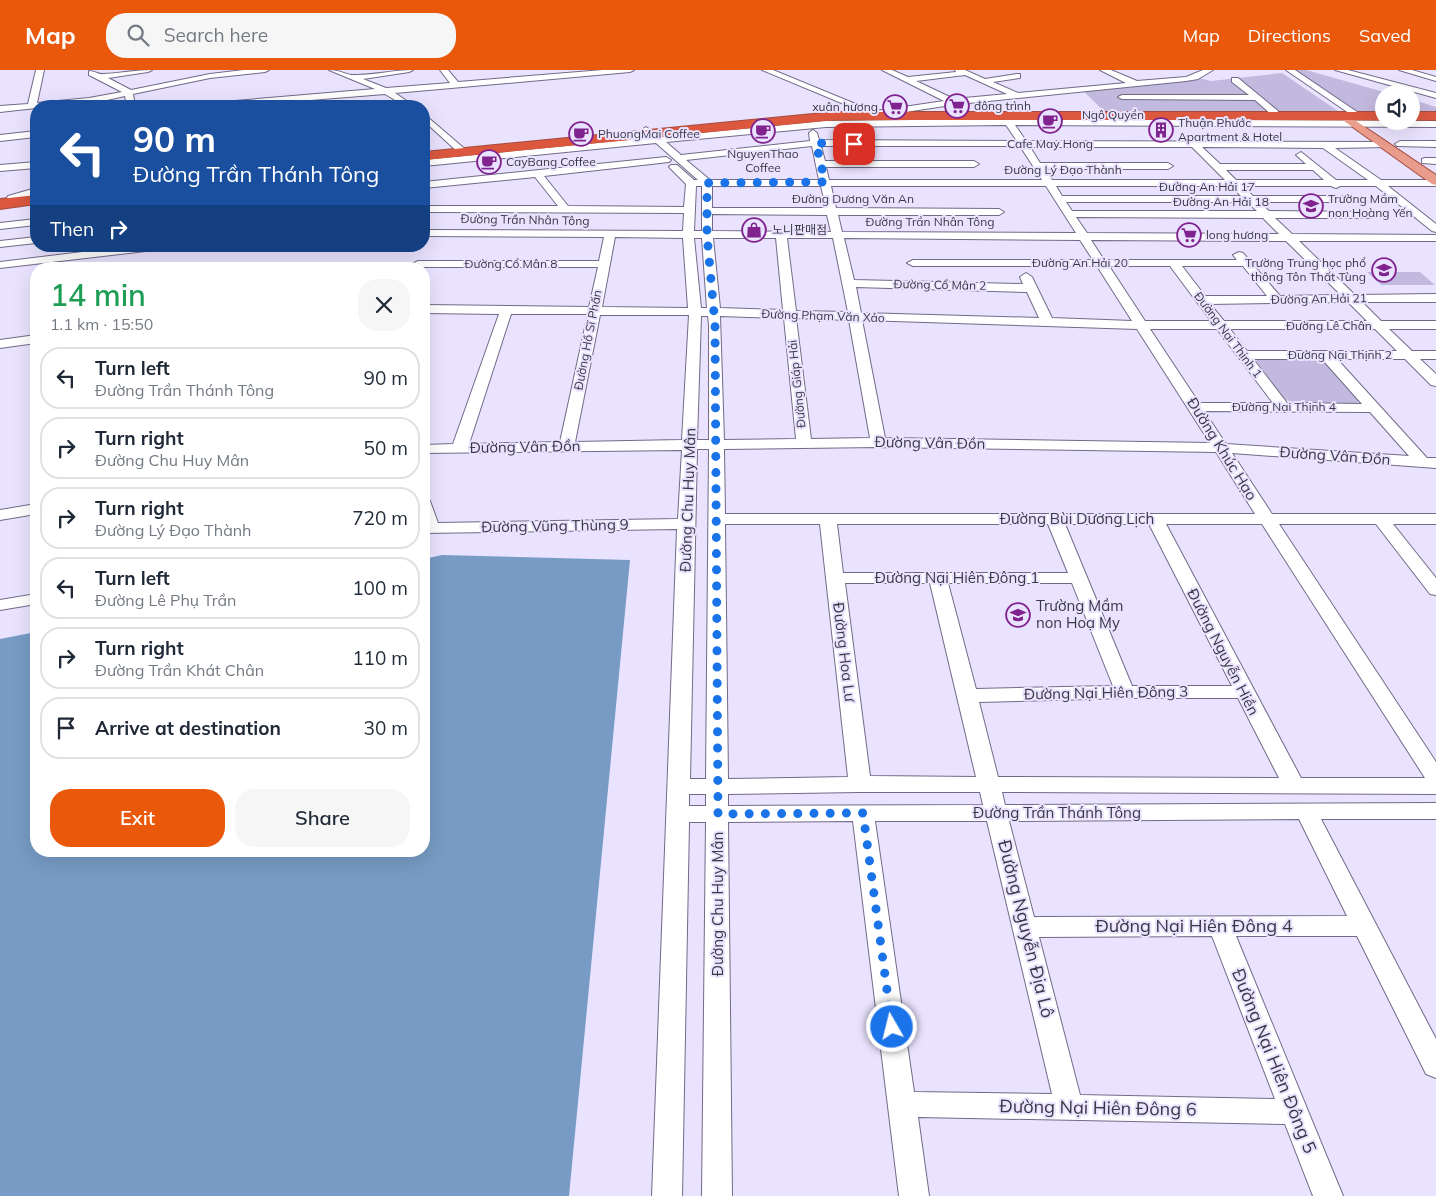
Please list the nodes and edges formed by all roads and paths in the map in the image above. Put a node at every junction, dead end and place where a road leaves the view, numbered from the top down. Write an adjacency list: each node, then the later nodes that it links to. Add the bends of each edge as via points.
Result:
1 (40, 70): 39 (street)
2 (148, 70): 21 (street)
3 (265, 70): 33 (street, via 210,76)
4 (333, 70): 24 (street)
5 (405, 70): 24 (street)
6 (444, 70): 30 (street)
7 (507, 70): 19 (street)
8 (630, 70): 22 (street)
9 (770, 70): 50 (street)
10 (886, 70): 26 (street)
11 (1104, 70): 29 (street)
12 (1169, 70): 23 (street)
13 (1209, 70): 23 (street)
14 (1339, 70): 36 (street)
15 (1403, 70): 25 (street)
16 (92, 71): 21 (street); 40 (street)
17 (962, 71): 26 (street); 28 (street)
18 (1286, 71): 55 (street); 55 (street, via 1331,106)
19 (532, 76): 22 (street); 22 (street); 30 (street); 32 (street)
20 (1017, 76): 28 (street)
21 (101, 77): 33 (street)
22 (547, 77)
23 (1195, 77): 29 (street)
24 (354, 79): 34 (street)
25 (1436, 79)
26 (907, 80): 45 (street)
27 (1235, 80): 31 (street)
28 (985, 82): 35 (street)
29 (1138, 84): 35 (street)
30 (457, 86): 34 (street)
31 (1244, 88): 37 (street); 38 (street)
32 (550, 89)
33 (130, 92): 41 (street); 42 (street)
34 (388, 92): 43 (street); 44 (street)
35 (1017, 96): 45 (street)
36 (1436, 96)
37 (1151, 98): 38 (street); 46 (street, via 1121,96)
38 (1257, 98): 51 (street)
39 (33, 100)
40 (89, 100)
41 (102, 100)
42 (131, 100)
43 (287, 100)
44 (401, 100)
45 (954, 102): 49 (street); 50 (street)
46 (1127, 105)
47 (30, 106): 48 (street)
48 (0, 109)
49 (968, 112): 50 (street); 51 (street)
50 (876, 113): 55 (highway, Ngô Quyền); 63 (highway, Ngô Quyền, via 806,117)
51 (1275, 113): 55 (street)
52 (1420, 114): 53 (highway)
53 (1436, 114)
54 (1375, 115): 55 (highway, Ngô Quyền)
55 (1355, 118): 56 (highway, Ngô Quyền); 57 (highway, Ngô Quyền); 60 (street); 68 (main road); 73 (main road)
56 (1375, 120)
57 (1008, 121): 61 (street); 63 (highway, Ngô Quyền, via 809,121); 70 (street, Đường Khúc Hạo)
58 (1420, 122): 60 (highway)
59 (430, 123): 76 (street)
60 (1436, 123)
61 (810, 124): 63 (street); 65 (street)
62 (30, 132): 64 (street)
63 (645, 135): 74 (street); 76 (highway, Ngô Quyền); 81 (street)
64 (0, 138)
65 (816, 143): 66 (street); 81 (street); 83 (street)
66 (965, 144): 70 (street); 84 (street)
67 (1241, 144): 71 (street); 72 (street); 88 (street)
68 (1400, 144): 69 (street); 82 (main road)
69 (1436, 144)
70 (1024, 145): 77 (street); 86 (street, Đường Khúc Hạo)
71 (1195, 145): 79 (street); 87 (street)
72 (1325, 145): 73 (street); 78 (street)
73 (1385, 145): 100 (main road)
74 (550, 150): 76 (street); 92 (street)
75 (430, 152): 76 (street)
76 (463, 154): 80 (highway, Ngô Quyền); 101 (street)
77 (1116, 155): 79 (street); 79 (street); 86 (street)
78 (1339, 155): 89 (street, via 1297,155); 99 (street)
79 (1158, 156): 96 (street)
80 (430, 159)
81 (673, 159): 92 (street); 102 (street)
82 (1430, 161): 91 (main road)
83 (822, 164): 84 (street); 94 (street)
84 (974, 164): 105 (street)
85 (30, 166): 90 (street)
86 (1038, 166): 95 (street, Đường Khúc Hạo)
87 (1217, 167): 88 (street); 97 (street)
88 (1266, 167): 89 (street)
89 (1315, 167): 98 (street)
90 (0, 168)
91 (1436, 169)
92 (568, 170): 93 (street)
93 (536, 173): 101 (street); 116 (street)
94 (825, 182): 103 (street, Đường Lý Đạo Thành); 109 (street, Đường Lý Đạo Thành); 120 (street)
95 (1048, 182): 96 (street, Đường Lý Đạo Thành); 105 (street, Đường Lý Đạo Thành); 110 (street, Đường Khúc Hạo)
96 (1183, 182): 97 (street, Đường Lý Đạo Thành)
97 (1232, 182): 98 (street, Đường Lý Đạo Thành); 111 (street)
98 (1332, 182): 99 (street, Đường Lý Đạo Thành); 112 (street)
99 (1377, 182): 100 (street, Đường Lý Đạo Thành); 129 (street)
100 (1436, 182)
101 (483, 183): 106 (street)
102 (699, 183): 109 (street, Đường Lý Đạo Thành); 118 (street, Đường Chu Huy Mân); 119 (street, Đường Chu Huy Mân)
103 (883, 183): 104 (street, Đường Lý Đạo Thành); 115 (street)
104 (935, 183): 105 (street, Đường Lý Đạo Thành); 121 (street)
105 (984, 183): 127 (street)
106 (430, 185)
107 (30, 193): 113 (street)
108 (30, 196): 113 (highway)
109 (768, 197): 119 (street, Đường Dương Văn An); 120 (street, Đường Dương Văn An)
110 (1060, 199): 111 (street, Đường An Hải 17); 122 (street, Đường Khúc Hạo)
111 (1250, 199): 112 (street, Đường An Hải 17); 123 (street)
112 (1353, 199): 125 (street)
113 (5, 201): 114 (highway)
114 (30, 202)
115 (890, 204): 120 (street, Đường Dương Văn An); 121 (street, Đường Dương Văn An)
116 (565, 209): 118 (street); 124 (street)
117 (430, 210): 124 (street)
118 (689, 210): 132 (street, Đường Chu Huy Mân)
119 (708, 211): 133 (street, Đường Chu Huy Mân)
120 (832, 211): 135 (street)
121 (946, 212): 127 (street, Đường Dương Văn An)
122 (1069, 214): 123 (street, Đường An Hải 18); 136 (street, Đường Khúc Hạo)
123 (1265, 215): 125 (street, Đường An Hải 18); 138 (street)
124 (493, 217): 130 (street, Đường Trần Nhân Tông); 131 (street, Đường Trần Nhân Tông)
125 (1380, 220): 139 (street)
126 (30, 223): 128 (street)
127 (1006, 224): 136 (street, Đường Trần Nhân Tông); 143 (street, Đường Trần Nhân Tông)
128 (0, 226)
129 (1436, 229)
130 (430, 233)
131 (610, 235): 132 (street, Đường Trần Nhân Tông); 151 (street, Đường Hồ Sĩ Phấn)
132 (688, 235): 133 (street, Đường Trần Nhân Tông); 162 (street, Đường Chu Huy Mân)
133 (707, 235): 134 (street, Đường Trần Nhân Tông); 163 (street, Đường Chu Huy Mân)
134 (781, 236): 135 (street, Đường Trần Nhân Tông); 164 (street, Đường Giáp Hải)
135 (836, 236): 143 (street, Đường Trần Nhân Tông); 152 (street)
136 (1083, 237): 137 (street, Đường Trần Nhân Tông); 146 (street, Đường Khúc Hạo)
137 (1224, 238): 138 (street, Đường Trần Nhân Tông); 148 (street)
138 (1290, 238): 139 (street, Đường Trần Nhân Tông); 156 (street)
139 (1401, 238): 140 (street, Đường Trần Nhân Tông)
140 (1436, 238)
141 (30, 241): 142 (street)
142 (0, 244)
143 (909, 249): 145 (street, Đường An Hải 20); 153 (street)
144 (112, 252): 149 (street)
145 (1018, 263): 146 (street, Đường An Hải 20); 154 (street)
146 (1099, 263): 147 (street, Đường An Hải 20); 167 (street, Đường Khúc Hạo)
147 (1173, 263): 148 (street, Đường An Hải 20); 157 (street, Đường Nại Thịnh 1)
148 (1246, 263): 158 (street)
149 (0, 265)
150 (430, 269): 151 (street, Đường Cổ Mân 8)
151 (603, 270): 161 (street, Đường Hồ Sĩ Phấn)
152 (849, 283): 153 (street, Đường Cổ Mân 2); 165 (street)
153 (919, 284): 154 (street, Đường Cổ Mân 2)
154 (1030, 288): 166 (street)
155 (1436, 298): 156 (street, Đường An Hải 21)
156 (1350, 299): 158 (street, Đường An Hải 21); 169 (street)
157 (1202, 300): 158 (street, Đường An Hải 21); 168 (street, Đường Nại Thịnh 1)
158 (1278, 300)
159 (430, 309): 160 (street, Đường Phạm Văn Xảo)
160 (506, 311): 161 (street, Đường Phạm Văn Xảo); 186 (street)
161 (594, 312): 162 (street, Đường Phạm Văn Xảo); 185 (street, Đường Hồ Sĩ Phấn)
162 (695, 312): 163 (street, Đường Phạm Văn Xảo); 183 (street, Đường Chu Huy Mân)
163 (715, 312): 164 (street, Đường Phạm Văn Xảo); 184 (street, Đường Chu Huy Mân)
164 (789, 315): 165 (street, Đường Phạm Văn Xảo); 182 (street, Đường Giáp Hải)
165 (854, 316): 166 (street, Đường Phạm Văn Xảo); 181 (street)
166 (1047, 321): 167 (street, Đường Phạm Văn Xảo)
167 (1141, 325): 168 (street, Đường Phạm Văn Xảo); 178 (street, Đường Khúc Hạo)
168 (1222, 326): 169 (street, Đường Lê Chân); 173 (street, Đường Nại Thịnh 1)
169 (1377, 326): 170 (street, Đường Lê Chân); 175 (street)
170 (1436, 326)
171 (30, 340): 172 (street)
172 (0, 344)
173 (1244, 355): 174 (street, Đường Nại Thịnh 2); 179 (street, Đường Nại Thịnh 1)
174 (1326, 355): 175 (street, Đường Nại Thịnh 2); 180 (street)
175 (1408, 355): 176 (street, Đường Nại Thịnh 2); 177 (street)
176 (1436, 355)
177 (1436, 382)
178 (1195, 407): 179 (street, Đường Nại Thịnh 4); 187 (street, Đường Khúc Hạo)
179 (1284, 407): 180 (street, Đường Nại Thịnh 4)
180 (1373, 408): 189 (street)
181 (878, 442): 182 (street, Đường Vân Đồn); 187 (street, Đường Vân Đồn)
182 (804, 443): 184 (street, Đường Vân Đồn)
183 (690, 444): 184 (street, Đường Vân Đồn); 185 (street, Đường Vân Đồn); 199 (street, Đường Chu Huy Mân)
184 (716, 444): 193 (street, Đường Chu Huy Mân)
185 (567, 446): 186 (street, Đường Vân Đồn)
186 (460, 448): 188 (street, Đường Vân Đồn)
187 (1221, 448): 189 (street, Đường Vân Đồn); 196 (street, Đường Khúc Hạo)
188 (430, 450)
189 (1429, 463)
190 (30, 510): 191 (street)
191 (0, 515)
192 (1054, 518): 194 (street, Đường Bùi Dương Lịch); 195 (street, Đường Bùi Dương Lịch); 203 (street)
193 (717, 519): 194 (street, Đường Bùi Dương Lịch); 213 (street, Đường Chu Huy Mân)
194 (828, 519): 201 (street, Đường Hoa Lư)
195 (1155, 519): 196 (street, Đường Bùi Dương Lịch); 208 (street, Đường Nguyễn Hiền)
196 (1266, 519): 197 (street, Đường Bùi Dương Lịch); 210 (street, Đường Khúc Hạo)
197 (1381, 519): 198 (street, Đường Bùi Dương Lịch); 204 (street)
198 (1436, 519)
199 (686, 524): 200 (street, Đường Vũng Thùng 9); 216 (street, Đường Chu Huy Mân)
200 (430, 528)
201 (834, 578): 202 (street, Đường Nại Hiên Đông 1); 211 (street, Đường Hoa Lư)
202 (938, 578): 203 (street, Đường Nại Hiên Đông 1); 209 (street, Đường Nguyễn Địa Lô)
203 (1079, 578): 207 (street)
204 (1436, 590)
205 (30, 599): 206 (street)
206 (0, 605)
207 (1125, 692): 208 (street, Đường Nại Hiên Đông 3); 209 (street, Đường Nại Hiên Đông 3)
208 (1243, 692): 212 (street, Đường Nguyễn Hiền)
209 (968, 696): 214 (street, Đường Nguyễn Địa Lô)
210 (1436, 779)
211 (860, 784): 213 (street, Đường Trần Thánh Tông); 214 (street, Đường Trần Thánh Tông)
212 (1292, 784): 214 (street, Đường Trần Thánh Tông); 215 (street, Đường Trần Thánh Tông)
213 (717, 786): 216 (street, Đường Trần Thánh Tông); 222 (street, Đường Chu Huy Mân)
214 (990, 786): 220 (street, Đường Nguyễn Địa Lô)
215 (1436, 786)
216 (678, 787): 221 (street, Đường Chu Huy Mân)
217 (1436, 811): 218 (street, Đường Trần Thánh Tông)
218 (1306, 812): 220 (street, Đường Trần Thánh Tông); 224 (street)
219 (863, 813): 220 (street, Đường Trần Thánh Tông); 222 (street, Đường Trần Thánh Tông); 227 (street)
220 (998, 813): 225 (street, Đường Nguyễn Địa Lô)
221 (678, 814): 222 (street, Đường Trần Thánh Tông); 230 (street, Đường Chu Huy Mân)
222 (718, 814): 231 (street, Đường Chu Huy Mân)
223 (1220, 926): 224 (street, Đường Nại Hiên Đông 4); 225 (street, Đường Nại Hiên Đông 4); 229 (street, Đường Nại Hiên Đông 5)
224 (1363, 926): 226 (street)
225 (1024, 927): 228 (street, Đường Nguyễn Địa Lô)
226 (1436, 1066)
227 (902, 1104): 228 (street, Đường Nại Hiên Đông 6); 232 (street)
228 (1069, 1107): 229 (street, Đường Nại Hiên Đông 6)
229 (1294, 1112): 233 (street, Đường Nại Hiên Đông 5)
230 (667, 1196)
231 (717, 1196)
232 (914, 1196)
233 (1328, 1196)

